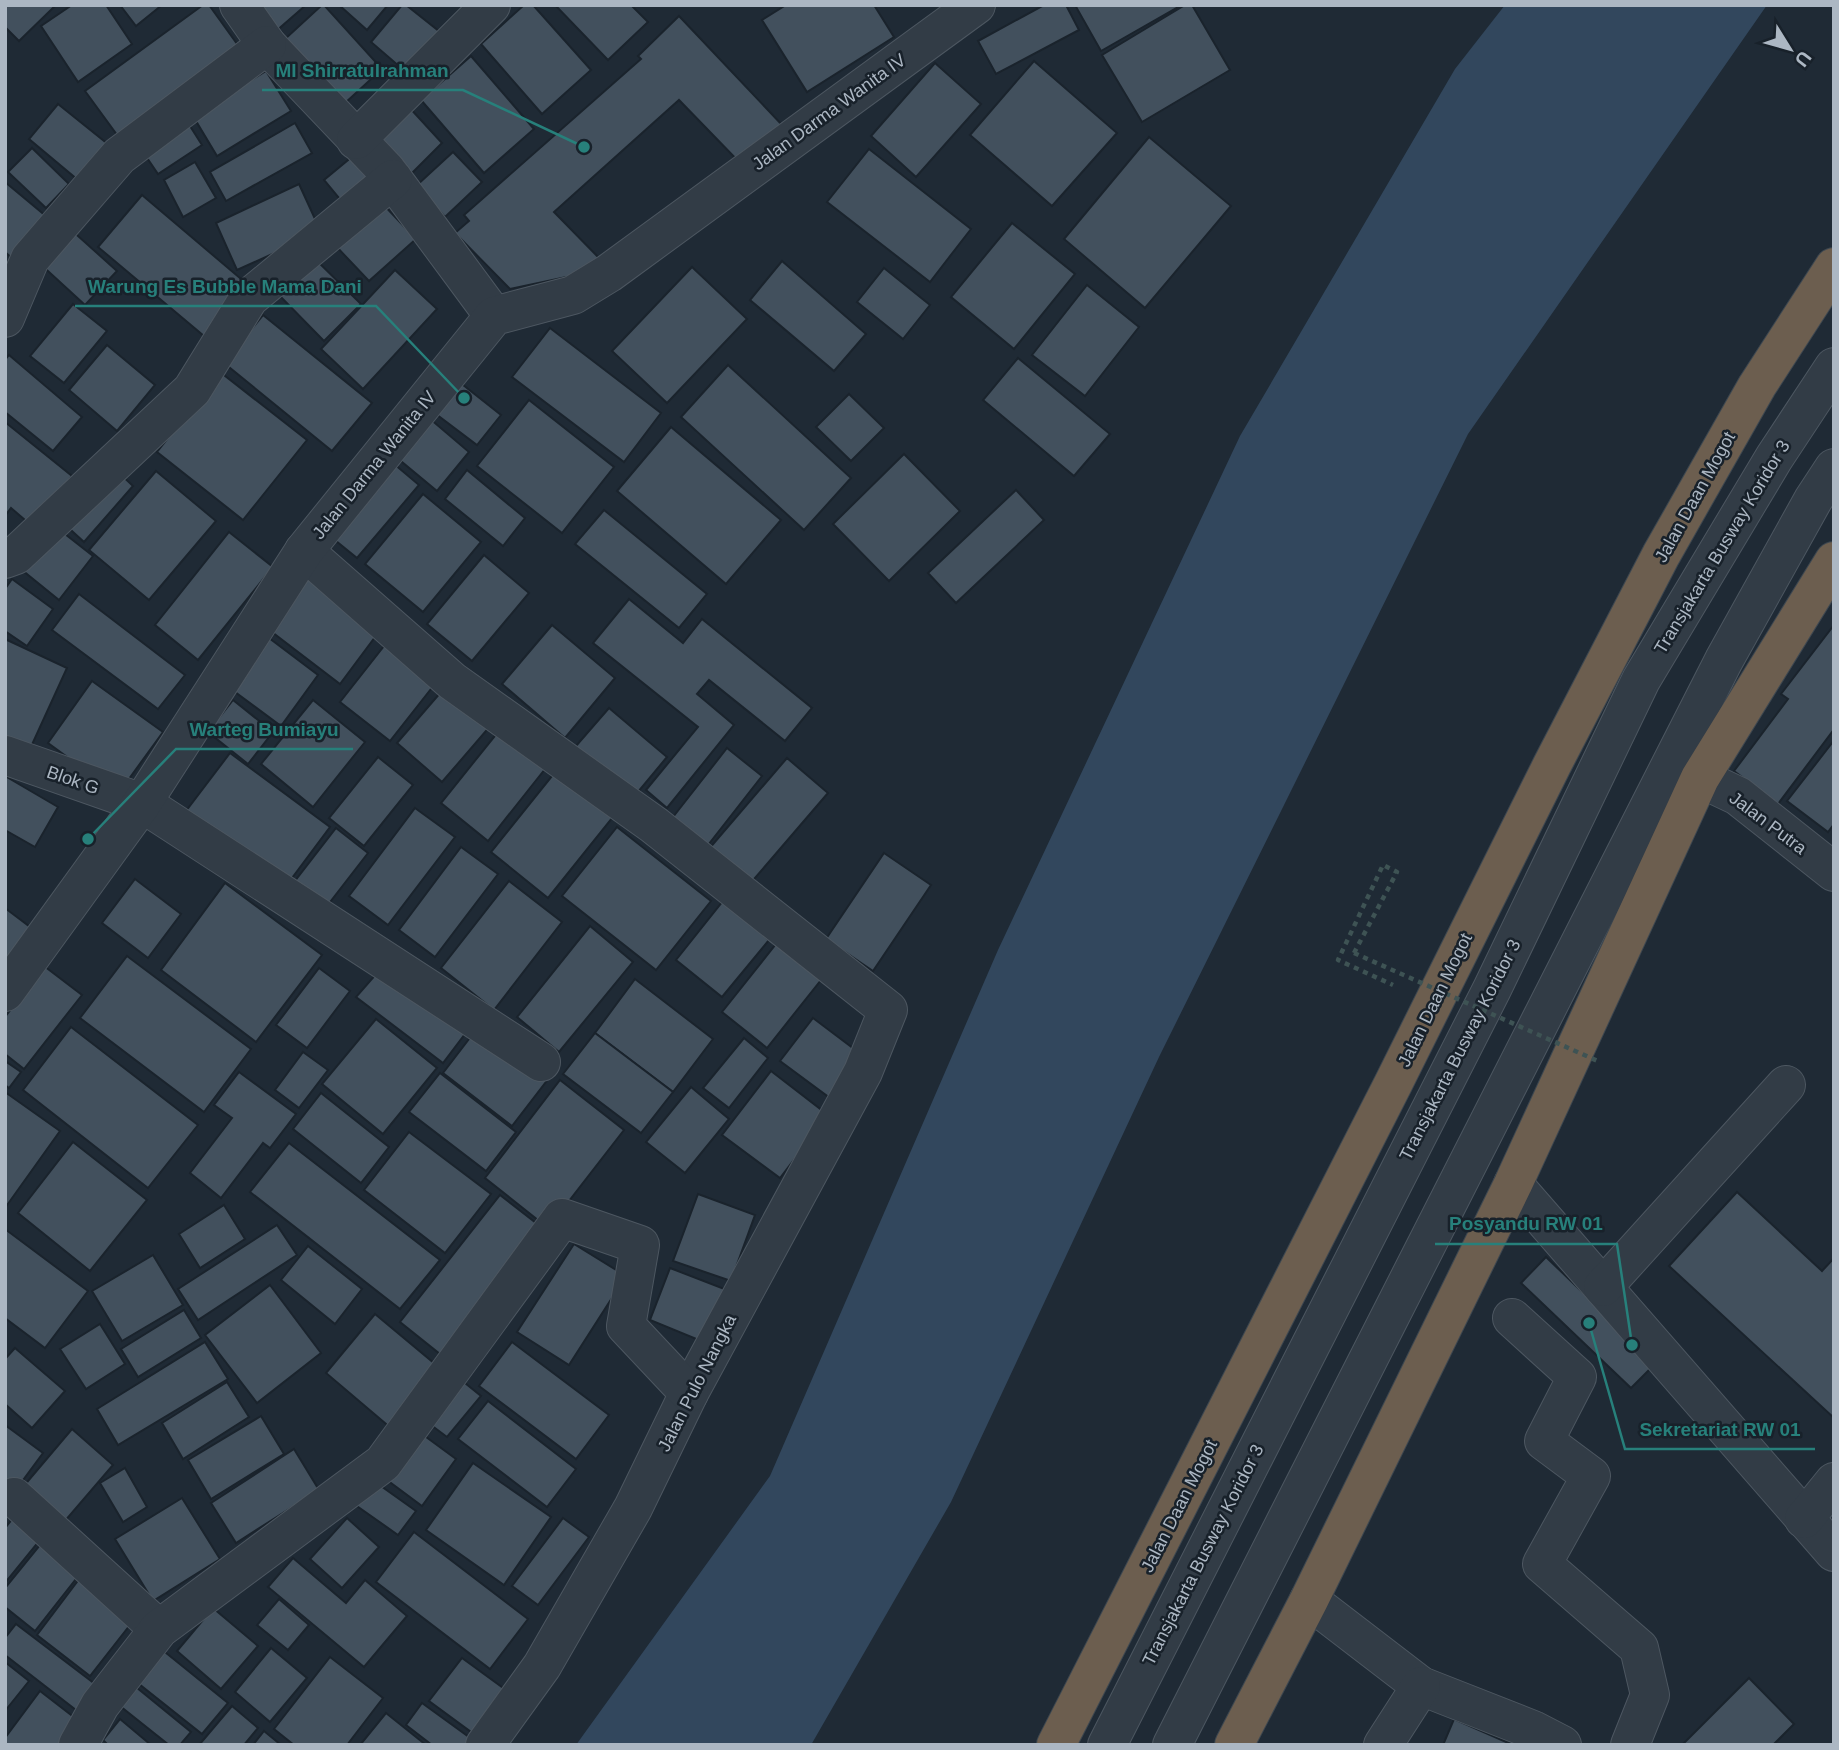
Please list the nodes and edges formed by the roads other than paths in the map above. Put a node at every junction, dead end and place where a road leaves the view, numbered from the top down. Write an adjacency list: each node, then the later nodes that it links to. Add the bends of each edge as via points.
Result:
1 (239, 5): 4 (street)
2 (491, 5): 5 (street)
3 (961, 9): 8 (street, Jalan Darma Wanita IV, via 609,273 573,295)
4 (267, 45): 5 (street); 9 (street, via 119,156 30,259)
5 (356, 140): 6 (street)
6 (393, 178): 8 (street); 13 (street, via 249,298 192,390 16,555)
7 (1834, 267): 35 (highway, Jalan Daan Mogot, via 1757,386 1661,555)
8 (494, 316): 12 (street, Jalan Darma Wanita IV)
9 (5, 318)
10 (1834, 367): 36 (street, Transjakarta Busway Koridor 3, via 1641,680 1492,989)
11 (1834, 468): 37 (street, via 1724,660)
12 (304, 551): 17 (street, Jalan Darma Wanita IV); 25 (street, Jalan Pulo Nangka, via 452,681 654,824 888,1010 863,1072)
13 (5, 559)
14 (1834, 561): 16 (highway)
15 (5, 755): 17 (street, Blok G)
16 (1700, 778): 18 (street, Jalan Putra, via 1738,796); 22 (highway)
17 (142, 803): 19 (street, Jalan Darma Wanita IV); 20 (street, Blok G)
18 (1834, 872)
19 (5, 992)
20 (541, 1062)
21 (1786, 1085): 23 (street)
22 (1513, 1184): 23 (street); 30 (highway)
23 (1603, 1287): 28 (street)
24 (1512, 1318): 41 (street, via 1577,1377 1544,1441 1591,1476 1542,1564 1639,1648 1650,1695)
25 (689, 1394): 31 (street, via 626,1326 640,1245 562,1218 383,1463); 34 (street, Jalan Pulo Nangka, via 633,1508 542,1666)
26 (1834, 1482): 28 (street)
27 (14, 1497): 31 (street)
28 (1804, 1519): 29 (street)
29 (1834, 1552)
30 (1309, 1600): 32 (street); 38 (highway)
31 (159, 1629): 33 (street, via 100,1705)
32 (1421, 1686): 39 (street); 40 (street)
33 (78, 1745)
34 (485, 1745)
35 (1056, 1745)
36 (1107, 1745)
37 (1172, 1745)
38 (1234, 1745)
39 (1383, 1745)
40 (1562, 1745)
41 (1630, 1745)

